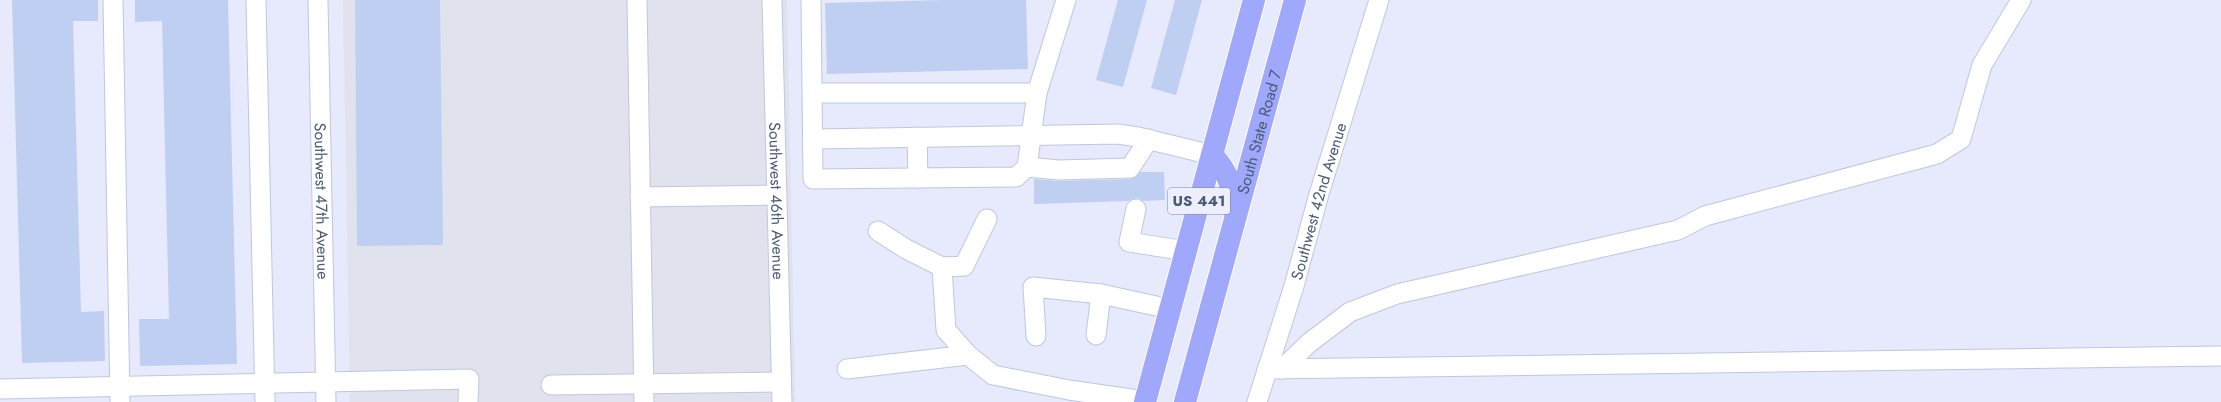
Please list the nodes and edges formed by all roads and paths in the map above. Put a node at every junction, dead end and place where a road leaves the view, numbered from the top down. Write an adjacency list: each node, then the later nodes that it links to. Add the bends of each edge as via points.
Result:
1 (113, 0): 43 (street)
2 (256, 0): 39 (street)
3 (318, 0): 37 (street, Southwest 47th Avenue)
4 (637, 0): 22 (street)
5 (772, 0): 21 (street, Southwest 46th Avenue)
6 (811, 0): 12 (street)
7 (1066, 0): 13 (street)
8 (1254, 0): 18 (main road, US 441)
9 (1295, 0): 25 (main road, South State Road 7 / US 441)
10 (1380, 0): 36 (street, Southwest 42nd Avenue)
11 (2021, 0): 36 (street, via 1982,65 1961,139 1937,154 1705,216 1678,230 1397,294 1350,312)
12 (813, 93): 13 (street); 16 (street)
13 (1037, 93): 14 (street)
14 (1031, 135): 15 (street); 17 (street, via 1118,134); 19 (street)
15 (917, 137): 16 (street); 20 (street)
16 (814, 139): 20 (street, via 813,179)
17 (1149, 140): 18 (street); 19 (street, via 1130,168 1059,170)
18 (1212, 155): 25 (main road, via 1222,165 1228,179 1233,197); 27 (main road, US 441)
19 (1027, 167): 20 (street, via 1016,178)
20 (918, 178)
21 (777, 195): 22 (street); 38 (street, Southwest 46th Avenue)
22 (640, 197): 42 (street)
23 (1136, 209): 27 (street, via 1129,242)
24 (987, 219): 28 (street, via 964,266)
25 (1234, 222): 49 (main road, South State Road 7 / US 441)
26 (878, 231): 28 (street, via 906,249)
27 (1186, 251): 30 (main road, US 441)
28 (942, 266): 33 (street, via 946,330)
29 (1101, 294): 30 (street); 31 (street); 32 (street, via 1033,288)
30 (1170, 309): 48 (main road, US 441)
31 (1096, 335)
32 (1036, 336)
33 (968, 355): 35 (street); 48 (street, via 993,375)
34 (2221, 356): 36 (street)
35 (847, 369)
36 (1275, 369): 50 (street, Southwest 42nd Avenue)
37 (325, 382): 39 (street); 45 (street, Southwest 47th Avenue); 46 (street, via 469,379)
38 (781, 382): 42 (street); 47 (street, Southwest 46th Avenue)
39 (265, 383): 43 (street); 44 (street)
40 (552, 385): 42 (street)
41 (0, 389): 43 (street)
42 (644, 393)
43 (120, 394)
44 (266, 402)
45 (326, 402)
46 (468, 402)
47 (782, 402)
48 (1145, 402)
49 (1185, 402)
50 (1257, 402)

